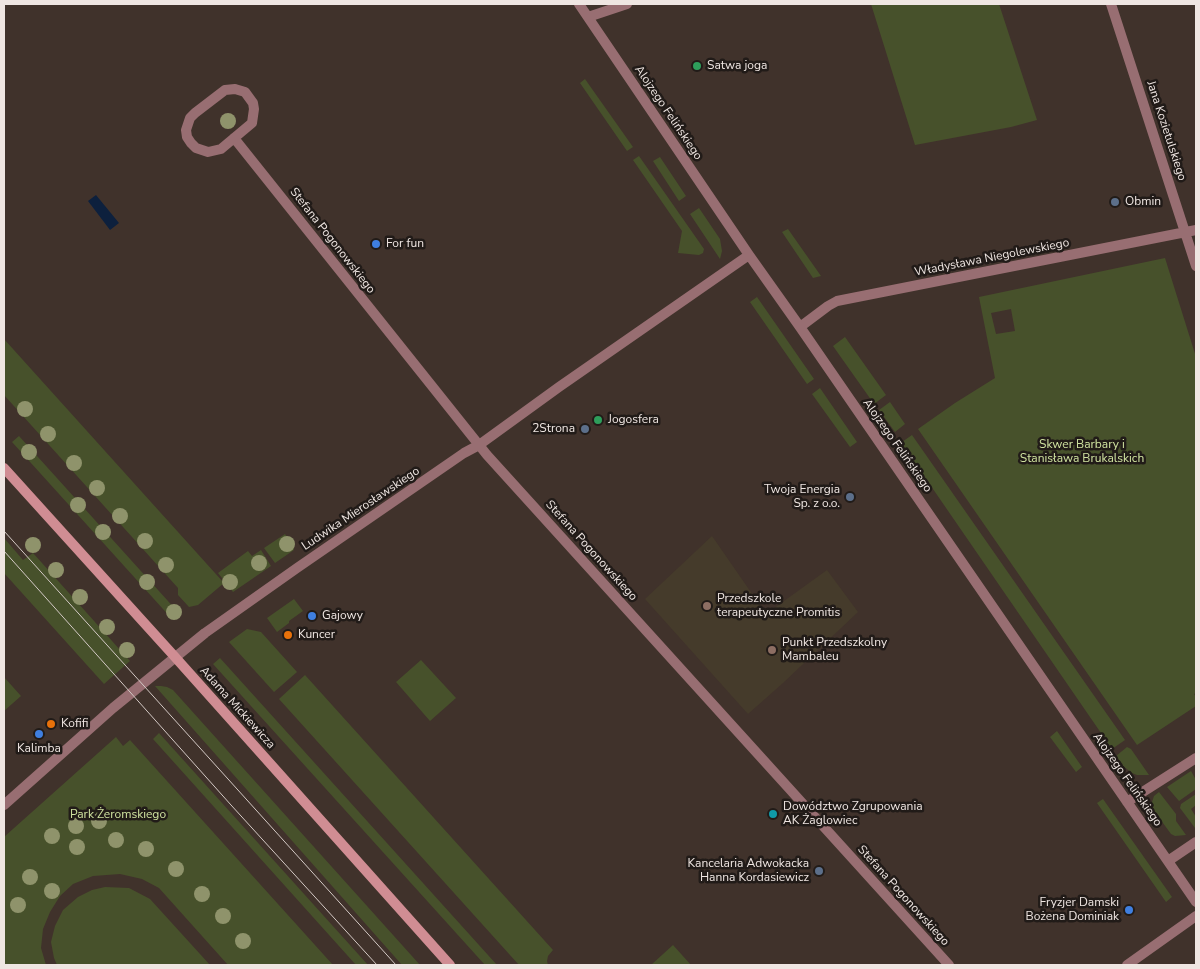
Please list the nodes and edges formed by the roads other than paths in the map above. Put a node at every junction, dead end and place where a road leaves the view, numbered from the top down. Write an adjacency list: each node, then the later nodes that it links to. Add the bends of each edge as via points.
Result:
1 (579, 4): 4 (street, Alojzego Felińskiego)
2 (627, 4): 4 (street)
3 (1111, 4): 7 (street, Jana Kozietulskiego)
4 (588, 17): 8 (street, Alojzego Felińskiego)
5 (234, 138): 5 (street, via 252,123 254,109 244,92 235,89 225,90 194,113 186,130 191,143 208,152 221,149); 11 (street, Stefana Pogonowskiego)
6 (1196, 230): 7 (street, Władysława Niegolewskiego)
7 (1186, 232): 9 (street, Jana Kozietulskiego); 10 (street, Władysława Niegolewskiego, via 837,301)
8 (749, 256): 10 (street, Alojzego Felińskiego); 11 (street, Ludwika Mierosławskiego)
9 (1196, 266)
10 (800, 327): 15 (street, Alojzego Felińskiego)
11 (479, 445): 13 (street, Ludwika Mierosławskiego, via 298,568); 22 (street, Stefana Pogonowskiego)
12 (4, 468): 13 (main road, Adama Mickiewicza)
13 (175, 657): 16 (street, Ludwika Mierosławskiego, via 112,708); 21 (main road, Adama Mickiewicza)
14 (1196, 758): 15 (street)
15 (1127, 802): 18 (street, Alojzego Felińskiego)
16 (4, 805)
17 (1196, 842): 18 (street)
18 (1168, 861): 19 (street, Alojzego Felińskiego)
19 (1196, 902)
20 (1196, 916): 23 (street)
21 (450, 965)
22 (949, 965)
23 (1127, 965)

